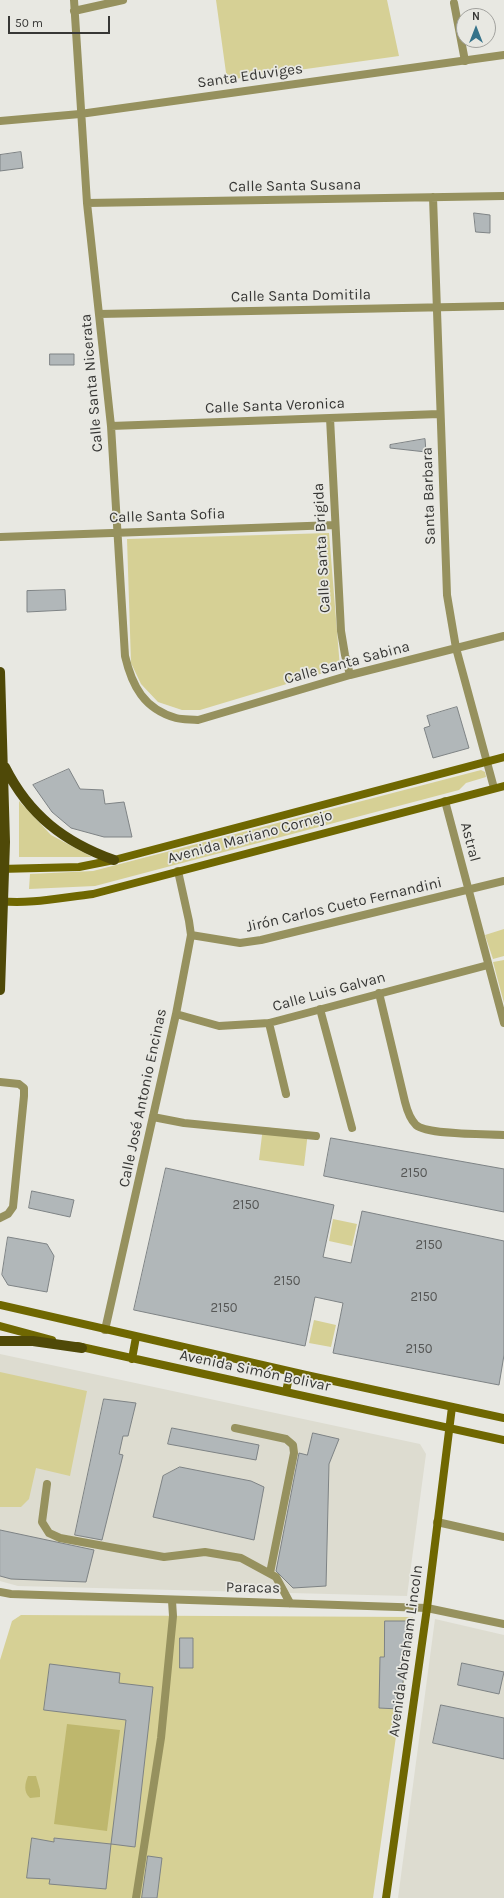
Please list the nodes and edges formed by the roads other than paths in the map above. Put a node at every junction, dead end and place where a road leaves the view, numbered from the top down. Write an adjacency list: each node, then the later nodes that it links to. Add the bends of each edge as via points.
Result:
1 (74, 0): 4 (street, Calle Santa Nicerata)
2 (123, 0): 4 (street)
3 (454, 3): 6 (street)
4 (74, 11): 7 (street, Calle Santa Nicerata)
5 (504, 55): 6 (street, Santa Eduviges)
6 (465, 61): 7 (street, Santa Eduviges)
7 (80, 114): 8 (street, Santa Eduviges); 11 (street, Calle Santa Nicerata)
8 (0, 121)
9 (504, 196): 10 (street, Calle Santa Susana)
10 (433, 197): 11 (street, Calle Santa Susana); 13 (street, Santa Barbara)
11 (87, 203): 14 (street, Calle Santa Nicerata)
12 (504, 306): 13 (street, Calle Santa Domitila)
13 (438, 307): 14 (street, Calle Santa Domitila); 15 (street, Santa Barbara)
14 (99, 314): 17 (street, Calle Santa Nicerata)
15 (439, 414): 16 (street, Calle Santa Veronica); 22 (street, Santa Barbara, via 447,595)
16 (330, 418): 17 (street, Calle Santa Veronica); 18 (street, Calle Santa Brigida)
17 (111, 426): 19 (street, Calle Santa Nicerata)
18 (334, 525): 19 (street, Calle Santa Sofia); 24 (street, Calle Santa Brigida, via 341,630)
19 (117, 532): 20 (street, Calle Santa Sofia); 25 (street, Calle Santa Nicerata, via 125,656 130,677 141,696 157,710 176,718)
20 (0, 537)
21 (504, 636): 22 (street, Calle Santa Sabina)
22 (456, 648): 24 (street, Calle Santa Sabina); 27 (street, Santa Barbara)
23 (0, 672): 28 (main road)
24 (350, 675): 25 (street, Calle Santa Sabina)
25 (198, 720)
26 (504, 757): 27 (main road, Avenida Mariano Cornejo)
27 (487, 762): 30 (street, Santa Barbara); 32 (main road, Avenida Mariano Cornejo)
28 (3, 763): 32 (main road, via 22,795 47,823 78,845); 33 (main road)
29 (504, 786): 30 (main road, Avenida Mariano Cornejo)
30 (494, 788): 31 (main road, Avenida Mariano Cornejo)
31 (444, 801): 34 (main road, Avenida Mariano Cornejo); 36 (street, Astral)
32 (114, 860): 33 (main road, Avenida Mariano Cornejo, via 79,867)
33 (2, 868): 37 (main road)
34 (178, 871): 37 (main road, Avenida Mariano Cornejo, via 93,894); 38 (street, Calle José Antonio Encinas)
35 (504, 881): 36 (street, Jirón Carlos Cueto Fernandini)
36 (468, 890): 38 (street, Jirón Carlos Cueto Fernandini, via 261,940 240,943); 39 (street, Astral)
37 (2, 902): 40 (main road)
38 (191, 935): 44 (street, Calle José Antonio Encinas)
39 (488, 965): 42 (street, Calle Luis Galvan); 46 (street, Astral)
40 (0, 984): 41 (main road)
41 (0, 990)
42 (379, 993): 43 (street, Calle Luis Galvan); 51 (street, via 405,1102 416,1125 427,1130)
43 (320, 1009): 45 (street, Calle Luis Galvan); 50 (street)
44 (176, 1014): 45 (street, Calle Luis Galvan, via 219,1026); 49 (street, Calle José Antonio Encinas)
45 (268, 1023): 48 (street)
46 (504, 1024)
47 (0, 1082): 53 (street, via 19,1084 24,1088 24,1096 13,1207 8,1214)
48 (286, 1094)
49 (153, 1117): 52 (street, via 184,1123); 56 (street, Calle José Antonio Encinas)
50 (352, 1128)
51 (504, 1135)
52 (316, 1136)
53 (0, 1218)
54 (0, 1305): 56 (main road, Avenida Simón Bolivar)
55 (0, 1326): 59 (main road, Avenida Simón Bolivar)
56 (105, 1330): 57 (main road, Avenida Simón Bolivar)
57 (136, 1337): 60 (main road); 61 (main road, Avenida Simón Bolivar)
58 (0, 1341): 59 (main road, via 27,1341)
59 (82, 1348): 60 (main road, Avenida Simón Bolivar)
60 (132, 1359): 62 (main road, Avenida Simón Bolivar)
61 (290, 1372): 62 (main road); 63 (main road, Avenida Simón Bolivar)
62 (286, 1392): 65 (main road, Avenida Simón Bolivar)
63 (452, 1407): 64 (main road, Avenida Simón Bolivar); 65 (main road, Avenida Abraham Lincoln)
64 (504, 1418)
65 (448, 1427): 67 (main road, Avenida Simón Bolivar); 69 (main road, Avenida Abraham Lincoln)
66 (235, 1428): 71 (street, via 286,1439 293,1445 294,1453)
67 (504, 1440)
68 (47, 1484): 71 (street, via 42,1522 49,1533 60,1538 164,1557 205,1552 241,1558)
69 (437, 1522): 70 (street); 75 (main road, Avenida Abraham Lincoln)
70 (504, 1537)
71 (270, 1573): 74 (street, via 276,1577)
72 (0, 1592): 73 (street, Paracas)
73 (172, 1601): 74 (street, Paracas); 77 (street, via 173,1616 161,1738)
74 (290, 1603): 75 (street, Paracas)
75 (427, 1608): 76 (street, Paracas); 78 (main road, Avenida Abraham Lincoln)
76 (504, 1624)
77 (136, 1898)
78 (386, 1898)

